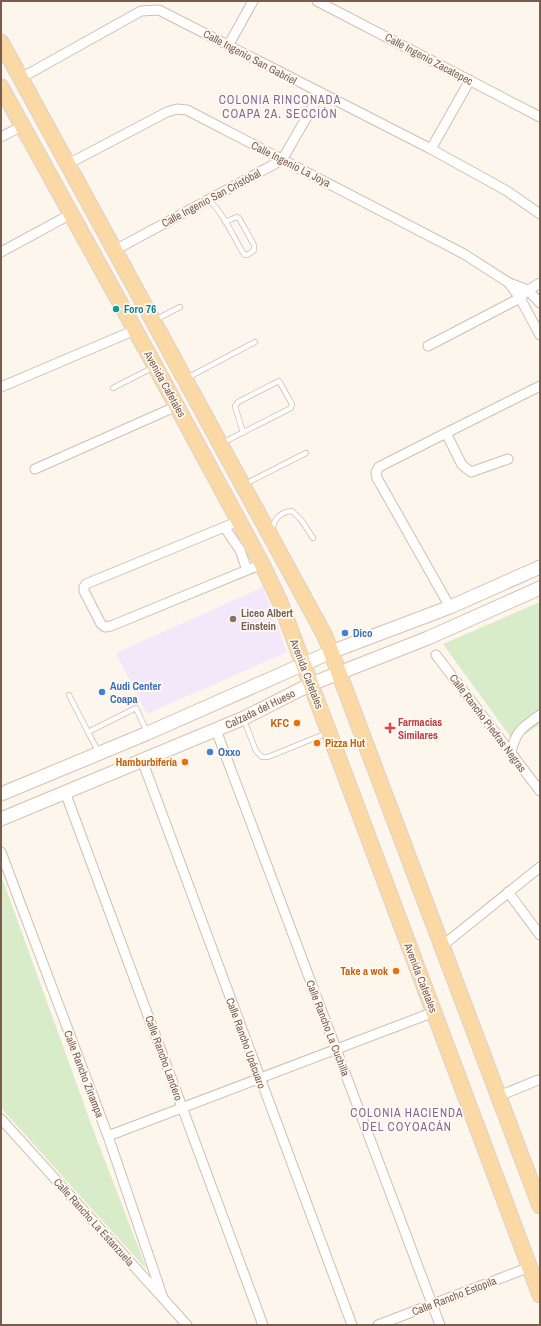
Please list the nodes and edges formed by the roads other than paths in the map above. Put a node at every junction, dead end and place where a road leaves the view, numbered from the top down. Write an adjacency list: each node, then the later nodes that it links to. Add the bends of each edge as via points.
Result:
1 (253, 1): 4 (street)
2 (317, 1): 6 (street, Calle Ingenio Zacatepec)
3 (1, 42): 5 (main road, Avenida Cafetales)
4 (228, 46): 5 (street, Calle Ingenio San Gabriel, via 159,10 151,9 142,11); 8 (street, Calle Ingenio San Gabriel)
5 (21, 78): 14 (main road, Avenida Cafetales)
6 (470, 80): 9 (street, Calle Ingenio Zacatepec); 12 (street)
7 (1, 87): 10 (main road, Avenida Cafetales)
8 (320, 94): 12 (street, Calle Ingenio San Gabriel); 13 (street)
9 (540, 117)
10 (22, 126): 11 (street); 16 (main road, Avenida Cafetales)
11 (1, 137)
12 (431, 149): 17 (street, Calle Ingenio San Gabriel, via 507,191)
13 (282, 160): 14 (street, Calle Ingenio La Joya, via 187,110 177,109); 15 (street, Calle Ingenio San Cristóbal); 21 (street, Calle Ingenio La Joya, via 464,254)
14 (68, 164): 19 (main road, Avenida Cafetales)
15 (209, 200): 18 (lane); 19 (street, Calle Ingenio San Cristóbal)
16 (71, 214): 20 (street); 28 (main road, Avenida Cafetales)
17 (540, 214)
18 (225, 222): 18 (lane, via 237,217 254,245 254,250 245,254)
19 (115, 250): 27 (main road, Avenida Cafetales)
20 (1, 252)
21 (509, 283): 23 (street, Calle Ingenio La Joya); 24 (street, Calle Ingenio La Joya)
22 (540, 283): 23 (street)
23 (528, 290): 24 (street); 25 (street, Calle Ingenio La Joya)
24 (520, 298): 29 (street, Calle Ingenio La Joya); 31 (street)
25 (540, 303)
26 (180, 307): 27 (lane)
27 (154, 321): 33 (main road, Avenida Cafetales)
28 (135, 330): 32 (main road, Avenida Cafetales); 35 (street)
29 (540, 335)
30 (254, 342): 33 (lane)
31 (428, 346)
32 (155, 366): 36 (lane); 37 (main road, Avenida Cafetales)
33 (186, 379): 40 (main road, Avenida Cafetales)
34 (540, 386): 39 (street)
35 (1, 387)
36 (113, 388)
37 (177, 406): 43 (street); 45 (main road, Avenida Cafetales)
38 (243, 433): 38 (lane, via 235,406 279,381 292,404 291,408); 40 (lane)
39 (446, 433): 42 (street, via 462,465 471,472); 51 (street, via 379,467 376,472 377,478)
40 (220, 444): 44 (main road, Avenida Cafetales)
41 (306, 453): 44 (lane)
42 (508, 459)
43 (35, 469)
44 (243, 485): 47 (main road, Avenida Cafetales)
45 (232, 524): 49 (main road, Avenida Cafetales); 49 (street, via 86,584 84,591 104,627)
46 (313, 538): 47 (lane, via 292,511 281,514 276,520 272,528)
47 (272, 539): 52 (main road, Avenida Cafetales, via 325,636)
48 (540, 567): 51 (main road, Calzada del Hueso)
49 (254, 568): 54 (main road, Avenida Cafetales, via 280,602)
50 (540, 588): 55 (main road, Calzada del Hueso, via 428,638)
51 (450, 607): 52 (main road, Calzada del Hueso)
52 (331, 652): 54 (main road, Calzada del Hueso); 55 (main road, Avenida Cafetales)
53 (436, 655): 64 (street, Calle Rancho Piedras Negras)
54 (304, 664): 56 (main road, Avenida Cafetales); 63 (main road, Calzada del Hueso)
55 (339, 672): 56 (main road, Calzada del Hueso); 75 (main road, Avenida Cafetales)
56 (311, 684): 59 (main road, Calzada del Hueso); 62 (main road, Avenida Cafetales)
57 (69, 695): 61 (lane)
58 (540, 715): 64 (street, via 521,728 515,737)
59 (244, 718): 60 (main road, Calzada del Hueso); 62 (lane, via 256,751 262,757 268,757)
60 (216, 730): 66 (main road, Calzada del Hueso); 77 (street, Calle Rancho La Cuchilla)
61 (88, 732): 63 (lane, via 136,708); 65 (lane)
62 (329, 732): 76 (main road, Avenida Cafetales)
63 (148, 733): 65 (main road, Calzada del Hueso)
64 (511, 752): 67 (street, Calle Rancho Piedras Negras)
65 (99, 754): 69 (main road, Calzada del Hueso)
66 (142, 760): 68 (main road, Calzada del Hueso); 78 (street, Calle Rancho Upácuaro)
67 (540, 791)
68 (65, 792): 70 (main road, Calzada del Hueso); 81 (street, Calle Rancho Landero)
69 (1, 794)
70 (1, 819)
71 (1, 852): 83 (street, Calle Rancho Zinampa)
72 (540, 867): 73 (street)
73 (508, 892): 74 (street); 75 (street)
74 (540, 935)
75 (442, 946): 80 (main road, Avenida Cafetales)
76 (434, 1012): 77 (street); 85 (main road, Avenida Cafetales)
77 (336, 1050): 78 (street); 88 (street, Calle Rancho La Cuchilla)
78 (259, 1080): 81 (street); 91 (street, Calle Rancho Upácuaro)
79 (538, 1080): 80 (street)
80 (499, 1096): 84 (main road, Avenida Cafetales)
81 (183, 1108): 83 (street); 90 (street, Calle Rancho Landero)
82 (1, 1119): 87 (street, Calle Rancho La Estanzuela)
83 (108, 1136): 87 (street, Calle Rancho Zinampa)
84 (540, 1206)
85 (530, 1267): 86 (main road, Avenida Cafetales); 88 (street, Calle Rancho Estopila)
86 (540, 1295)
87 (164, 1298): 89 (street, Calle Rancho La Estanzuela)
88 (432, 1304): 92 (street, Calle Rancho Estopila); 93 (street, Calle Rancho La Cuchilla)
89 (187, 1325)
90 (263, 1325)
91 (352, 1325)
92 (378, 1325)
93 (440, 1325)

